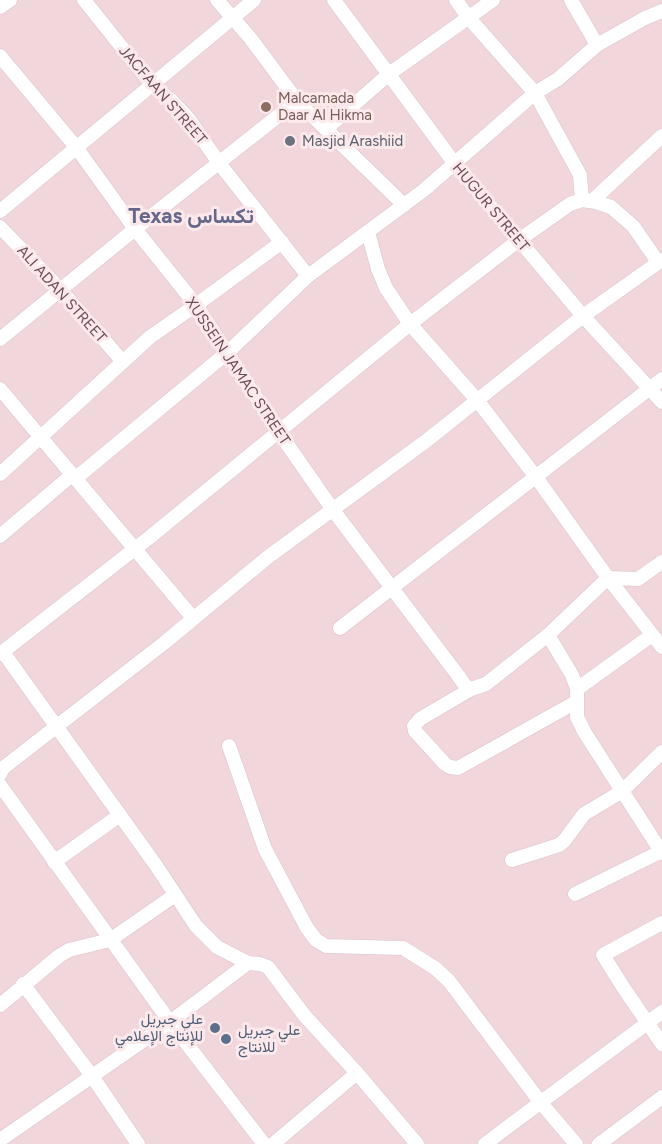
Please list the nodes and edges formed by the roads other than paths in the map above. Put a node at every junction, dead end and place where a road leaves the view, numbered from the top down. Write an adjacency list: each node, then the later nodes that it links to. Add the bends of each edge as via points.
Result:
1 (10, 0): 9 (street)
2 (84, 0): 16 (street, JACFAAN STREET)
3 (217, 0): 11 (street)
4 (254, 0): 11 (street)
5 (456, 0): 12 (street)
6 (493, 0): 12 (street)
7 (571, 0): 13 (street)
8 (340, 2): 15 (street, HUGUR STREET)
9 (0, 7)
10 (662, 11): 13 (street)
11 (233, 17): 16 (street); 18 (street)
12 (468, 17): 15 (street); 17 (street)
13 (597, 45): 17 (street, via 558,79)
14 (0, 56): 21 (street, XUSSEIN JAMAC STREET)
15 (389, 74): 19 (street); 23 (street, HUGUR STREET)
16 (153, 85): 21 (street); 22 (street, JACFAAN STREET, via 188,118)
17 (535, 93): 23 (street); 24 (street, via 580,175)
18 (297, 101): 19 (street); 22 (street)
19 (326, 129): 25 (street)
20 (662, 136): 24 (street)
21 (76, 147): 26 (street); 28 (street, XUSSEIN JAMAC STREET)
22 (219, 163): 28 (street); 31 (street, JACFAAN STREET)
23 (455, 164): 25 (street); 30 (street, HUGUR STREET)
24 (587, 201): 30 (street, via 570,204); 32 (street, via 611,207 633,226)
25 (404, 205): 29 (street)
26 (0, 211)
27 (0, 227): 34 (street, ALI ADAN STREET)
28 (135, 229): 34 (street); 35 (street, XUSSEIN JAMAC STREET)
29 (368, 232): 33 (street); 37 (street, via 386,288)
30 (519, 240): 36 (street, HUGUR STREET); 37 (street)
31 (282, 242): 33 (street, JACFAAN STREET); 35 (street)
32 (660, 261): 36 (street)
33 (308, 276): 39 (street)
34 (60, 289): 38 (street); 40 (street, ALI ADAN STREET)
35 (196, 305): 39 (street, XUSSEIN JAMAC STREET); 40 (street, via 150,337)
36 (583, 316): 43 (street, HUGUR STREET); 44 (street)
37 (410, 324): 44 (street); 46 (street)
38 (0, 339)
39 (228, 352): 46 (street, XUSSEIN JAMAC STREET); 49 (street)
40 (123, 362): 47 (street)
41 (662, 378): 43 (street)
42 (0, 389): 47 (street)
43 (649, 389): 45 (street, HUGUR STREET); 50 (street)
44 (477, 400): 50 (street); 51 (street)
45 (662, 402)
46 (278, 431): 51 (street, XUSSEIN JAMAC STREET); 53 (street)
47 (41, 435): 48 (street); 49 (street)
48 (0, 474)
49 (75, 476): 52 (street); 53 (street)
50 (536, 477): 55 (street); 56 (street)
51 (333, 510): 56 (street, XUSSEIN JAMAC STREET); 57 (street)
52 (0, 535)
53 (136, 548): 57 (street); 62 (street)
54 (662, 562): 55 (street, via 638,579)
55 (608, 578): 59 (street); 60 (street)
56 (393, 588): 58 (street); 63 (street, XUSSEIN JAMAC STREET)
57 (193, 618): 65 (street)
58 (340, 628)
59 (652, 635): 61 (street); 64 (street)
60 (548, 636): 63 (street, via 486,684); 64 (street, via 572,675)
61 (662, 647)
62 (2, 649): 65 (street)
63 (471, 689): 64 (street, via 414,726 450,767 464,767)
64 (577, 695): 70 (street, via 577,717)
65 (58, 726): 68 (street); 71 (street)
66 (229, 746): 89 (street, via 265,849 316,940 326,946 403,948 435,968)
67 (662, 752): 70 (street)
68 (0, 774)
69 (0, 785): 74 (street)
70 (621, 792): 72 (street); 73 (street, via 584,814 559,845)
71 (120, 814): 74 (street); 76 (street)
72 (662, 852): 75 (street)
73 (512, 860)
74 (54, 862): 78 (street)
75 (575, 894)
76 (176, 895): 78 (street); 79 (street, via 196,926 217,947)
77 (662, 923): 84 (street, via 603,955)
78 (110, 940): 80 (street, via 69,950); 83 (street)
79 (248, 963): 83 (street); 86 (street, via 268,967 304,1015)
80 (23, 984): 81 (street); 87 (street)
81 (0, 1005)
82 (662, 1012): 84 (street)
83 (170, 1022): 87 (street); 92 (street)
84 (648, 1023): 85 (street); 89 (street)
85 (662, 1044)
86 (357, 1073): 93 (street); 94 (street)
87 (92, 1076): 90 (street); 91 (street)
88 (662, 1097): 97 (street)
89 (541, 1103): 95 (street); 96 (street)
90 (0, 1140)
91 (138, 1144)
92 (264, 1144)
93 (273, 1144)
94 (417, 1144)
95 (485, 1144)
96 (576, 1144)
97 (599, 1144)

